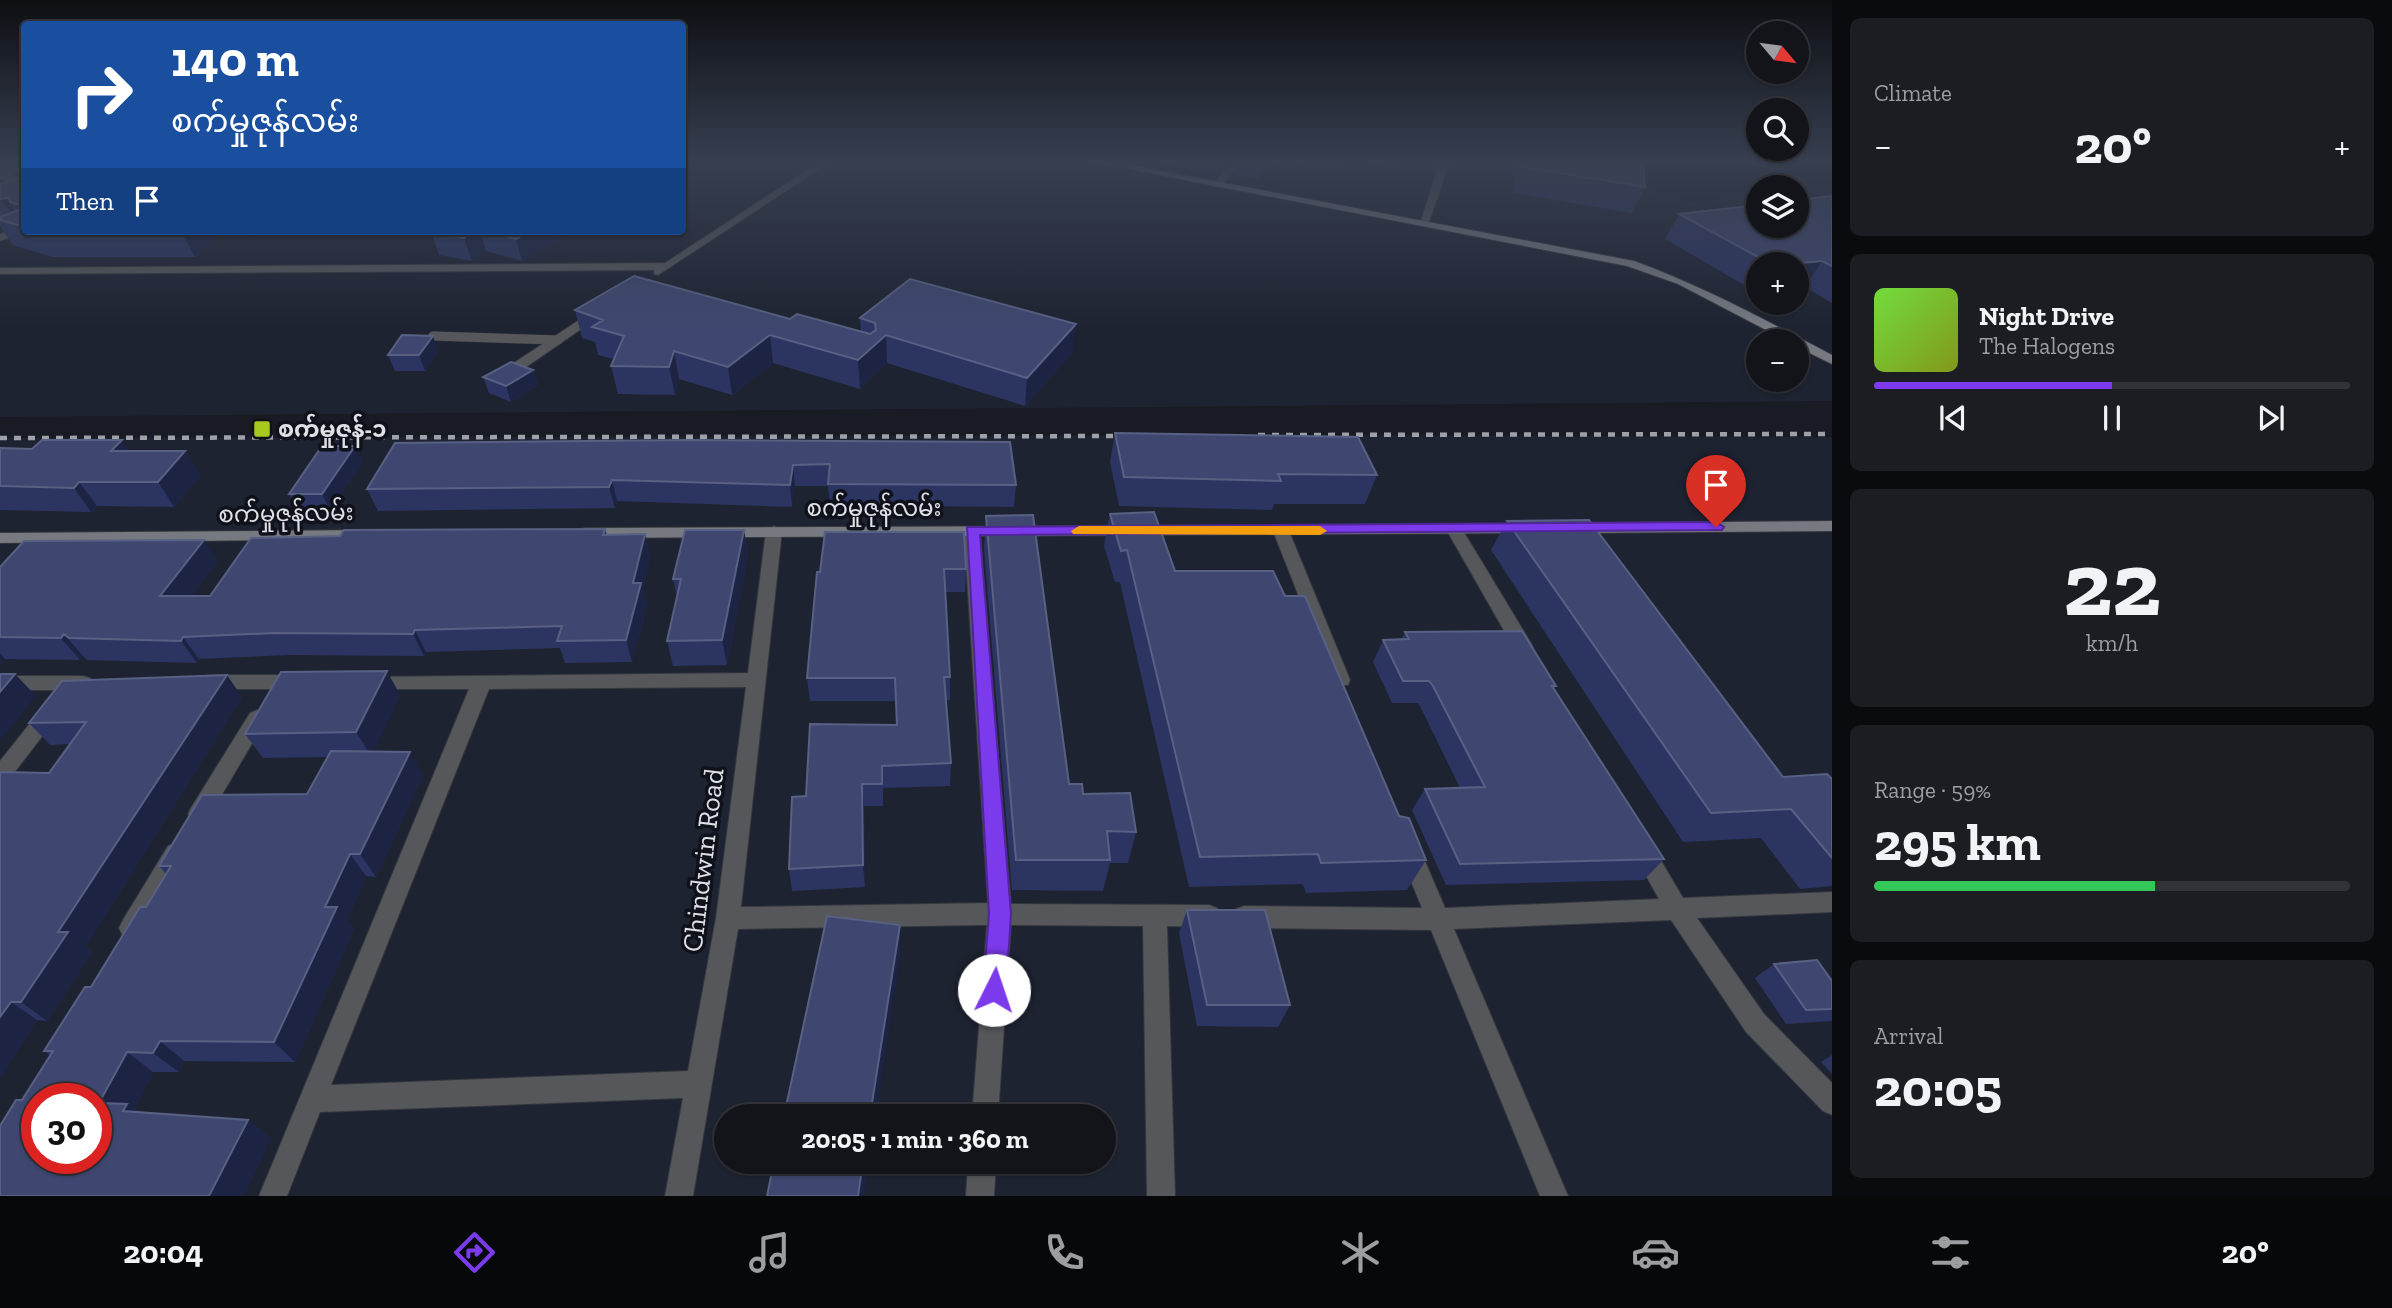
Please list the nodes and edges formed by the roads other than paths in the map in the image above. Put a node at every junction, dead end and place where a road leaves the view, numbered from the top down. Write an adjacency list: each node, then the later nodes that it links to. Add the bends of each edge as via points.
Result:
1 (743, 217): 7 (street)
2 (1395, 217): 4 (street)
3 (1426, 217): 4 (street)
4 (1424, 222): 11 (street, via 1654,270)
5 (21, 230): 6 (street)
6 (0, 238)
7 (666, 266): 8 (street); 9 (street)
8 (0, 271)
9 (647, 280)
10 (604, 310): 13 (street)
11 (1771, 329)
12 (433, 336): 13 (lane)
13 (558, 340): 16 (street)
14 (1809, 348): 15 (street)
15 (1832, 360)
16 (511, 372)
17 (1832, 526): 18 (street, စက်မှုဇုန်လမ်း)
18 (1454, 529): 21 (street, စက်မှုဇုန်လမ်း); 25 (street)
19 (972, 530): 20 (street, စက်မှုဇုန်လမ်း); 21 (street, စက်မှုဇုန်လမ်း); 41 (street)
20 (774, 531): 22 (street, စက်မှုဇုန်လမ်း); 26 (street, Chindwin Road)
21 (1281, 531): 35 (street)
22 (565, 533)
23 (383, 535): 24 (street, စက်မှုဇုန်လမ်း)
24 (0, 538)
25 (1538, 672)
26 (755, 680): 27 (street); 43 (street, Chindwin Road)
27 (482, 681): 31 (street); 47 (street)
28 (183, 682): 29 (street)
29 (279, 682): 30 (street); 45 (street)
30 (319, 682)
31 (346, 682)
32 (0, 683): 33 (street)
33 (73, 683): 34 (street); 36 (street)
34 (101, 683)
35 (1348, 699)
36 (0, 776)
37 (1628, 826): 40 (street)
38 (1400, 828): 44 (street)
39 (1832, 902): 40 (street)
40 (1677, 909): 44 (street); 48 (street, via 1755,1023)
41 (1000, 914): 42 (street); 43 (street); 49 (street)
42 (1154, 916): 44 (street); 54 (street)
43 (728, 918): 46 (street, Chindwin Road)
44 (1437, 919): 55 (street)
45 (121, 943)
46 (699, 1084): 47 (street); 52 (street, Chindwin Road)
47 (313, 1099): 51 (street)
48 (1832, 1101)
49 (986, 1104)
50 (981, 1174): 53 (street)
51 (273, 1196)
52 (679, 1196)
53 (980, 1196)
54 (1161, 1196)
55 (1554, 1196)

